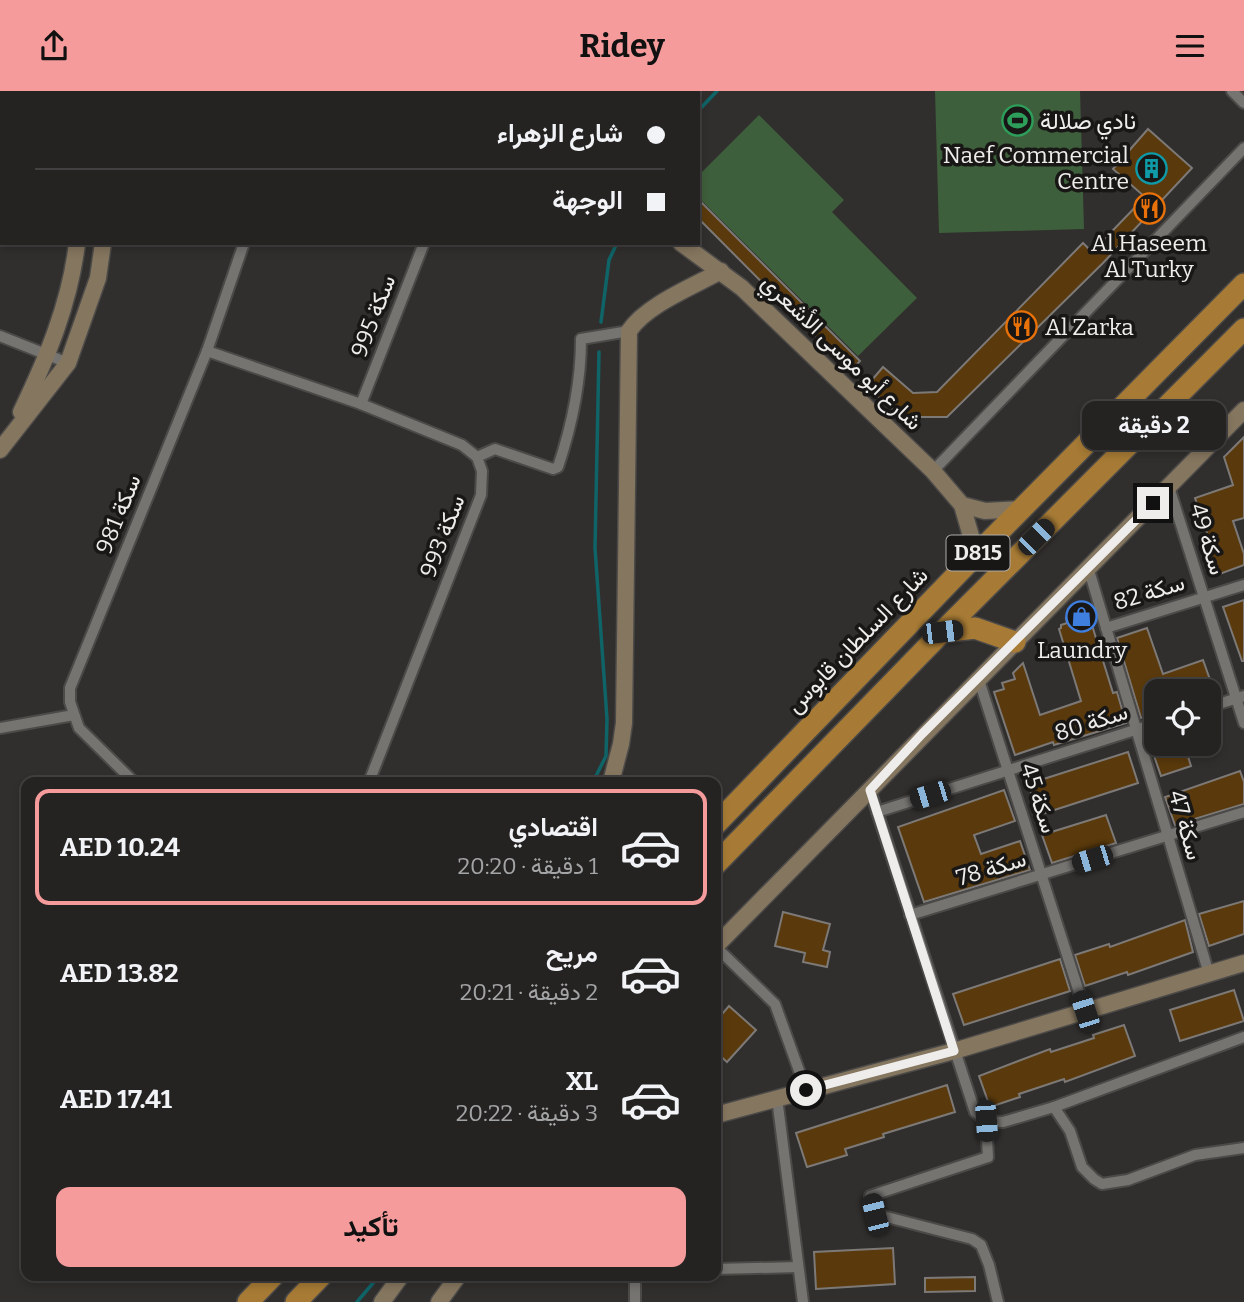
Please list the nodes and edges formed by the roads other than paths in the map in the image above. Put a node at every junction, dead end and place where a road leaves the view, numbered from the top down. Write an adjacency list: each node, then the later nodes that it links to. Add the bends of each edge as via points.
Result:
1 (1232, 91): 2 (street)
2 (1244, 103)
3 (1244, 148): 21 (street)
4 (77, 245): 15 (street, via 74,272)
5 (103, 245): 16 (street, via 98,278)
6 (243, 245): 14 (street, سكة 981)
7 (423, 245): 17 (street, سكة 995)
8 (684, 245): 9 (street, شارع أبو موسى الأشعري)
9 (721, 271): 12 (street, via 651,310); 21 (street, شارع أبو موسى الأشعري)
10 (1244, 284): 24 (highway, شارع السلطان قابوس / D815)
11 (1244, 329): 30 (highway, D815)
12 (629, 331): 20 (street, via 581,339 580,379 558,467 495,449); 43 (street, via 624,723)
13 (0, 335): 15 (street)
14 (207, 351): 17 (street); 35 (street, سكة 981, via 71,688)
15 (48, 355): 16 (street); 19 (street)
16 (68, 363): 19 (street)
17 (361, 404): 20 (street, via 462,445)
18 (1244, 410): 22 (street)
19 (2, 444)
20 (477, 457): 42 (street, سكة 993, via 483,480 481,495)
21 (933, 471): 23 (street, شارع أبو موسى الأشعري)
22 (1170, 487): 26 (street); 28 (street, سكة 49)
23 (962, 505): 24 (street, via 985,511); 25 (street, شارع أبو موسى الأشعري, via 971,536)
24 (1022, 509): 25 (highway, شارع السلطان قابوس / D815)
25 (970, 562): 47 (highway, شارع السلطان قابوس / D815)
26 (1088, 567): 29 (street, سكة 47); 31 (street)
27 (1244, 585): 28 (street, سكة 82)
28 (1204, 597): 29 (street, سكة 82); 33 (street, سكة 49)
29 (1106, 628): 39 (street, سكة 47)
30 (942, 632): 31 (highway, via 975,628); 49 (highway, D815)
31 (1015, 642): 32 (street)
32 (978, 677): 40 (street, سكة 45); 44 (street)
33 (1240, 697): 34 (street); 36 (street, سكة 49)
34 (1221, 703)
35 (74, 715): 38 (street); 41 (street, via 79,727)
36 (1244, 723)
37 (1144, 727): 39 (street, سكة 80)
38 (0, 729)
39 (1136, 730): 40 (street, سكة 80); 48 (street, سكة 47)
40 (1008, 770): 45 (street, سكة 80); 50 (street, سكة 45)
41 (129, 777)
42 (371, 777)
43 (612, 777)
44 (870, 790): 45 (street); 52 (street)
45 (877, 812): 51 (street)
46 (1244, 812): 48 (street, سكة 78)
47 (721, 819)
48 (1168, 835): 50 (street, سكة 78); 55 (street, سكة 47)
49 (721, 859)
50 (1041, 874): 51 (street, سكة 78); 56 (street, سكة 45)
51 (910, 915): 58 (street)
52 (721, 941)
53 (721, 951): 59 (street, via 775,1004)
54 (1244, 963): 55 (street)
55 (1209, 974): 56 (street)
56 (1085, 1011): 58 (street)
57 (1244, 1037): 61 (street)
58 (954, 1051): 59 (street); 63 (street, via 975,1112)
59 (806, 1090): 60 (street)
60 (777, 1098): 62 (street); 65 (street)
61 (1054, 1107): 63 (street, via 1003,1122); 64 (street, via 1070,1131 1082,1167 1102,1184 1128,1180 1195,1155)
62 (721, 1114)
63 (986, 1121): 78 (street, via 988,1157 870,1196 875,1214 981,1245)
64 (1244, 1148)
65 (798, 1267): 66 (street); 77 (street)
66 (721, 1269)
67 (268, 1281): 72 (highway)
68 (316, 1281): 73 (highway)
69 (397, 1281): 74 (street)
70 (454, 1281): 75 (street)
71 (635, 1281): 76 (street)
72 (248, 1302)
73 (296, 1302)
74 (382, 1302)
75 (439, 1302)
76 (635, 1302)
77 (803, 1302)
78 (998, 1302)

